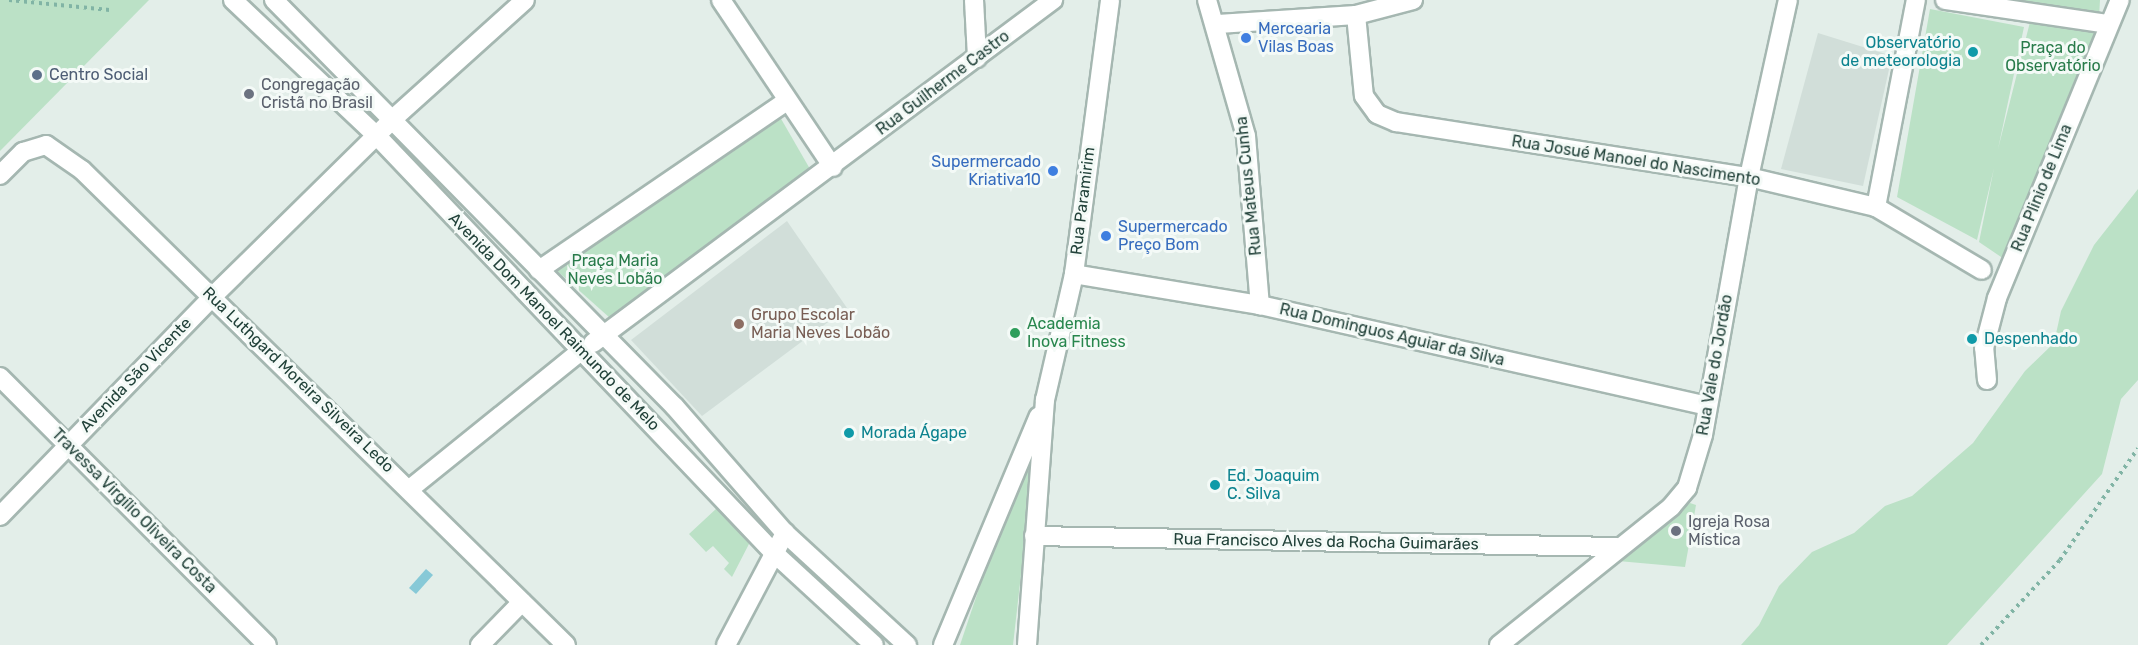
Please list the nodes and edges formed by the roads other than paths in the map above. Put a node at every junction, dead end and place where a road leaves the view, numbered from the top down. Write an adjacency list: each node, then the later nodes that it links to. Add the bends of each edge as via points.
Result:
1 (233, 0): 21 (street, Avenida Dom Manoel Raimundo de Melo)
2 (274, 0): 20 (street, Avenida Dom Manoel Raimundo de Melo)
3 (525, 0): 20 (street, Avenida São Vicente)
4 (721, 0): 19 (street)
5 (974, 0): 18 (street)
6 (1053, 0): 18 (street, Rua Guilherme Castro)
7 (1110, 0): 28 (street, Rua Paramirim)
8 (1207, 0): 16 (street, Rua Mateus Cunha)
9 (1413, 0): 15 (street)
10 (1788, 0): 24 (street, Rua Vale do Jordão)
11 (1916, 0): 25 (street)
12 (1945, 0): 14 (street)
13 (2117, 1): 17 (street, Rua Plinio de Lima)
14 (2004, 4): 17 (street)
15 (1356, 15): 16 (street); 24 (street, Rua Josué Manoel do Nascimento, via 1364,96 1377,114 1396,122)
16 (1218, 24): 30 (street, Rua Mateus Cunha, via 1246,136)
17 (2108, 24): 34 (street, Rua Plinio de Lima, via 1997,298 1984,348)
18 (977, 57): 22 (street, Rua Guilherme Castro)
19 (785, 102): 22 (street); 26 (street)
20 (394, 118): 21 (street, Avenida São Vicente); 26 (street, Avenida Dom Manoel Raimundo de Melo)
21 (377, 136): 29 (street, Avenida São Vicente); 32 (street, Avenida Dom Manoel Raimundo de Melo)
22 (833, 167): 31 (street)
23 (0, 175): 29 (street, Rua Luthgard Moreira Silveira Ledo, via 17,158 46,145 82,170)
24 (1749, 177): 25 (street, Rua Josué Manoel do Nascimento); 36 (street, Rua Vale do Jordão)
25 (1876, 207): 27 (street, Rua Josué Manoel do Nascimento)
26 (539, 270): 31 (street, Avenida Dom Manoel Raimundo de Melo)
27 (1982, 270)
28 (1074, 274): 30 (street, Rua Dominguos Aguiar da Silva); 35 (street, Rua Paramirim)
29 (212, 297): 37 (street, Avenida São Vicente); 38 (street, Rua Luthgard Moreira Silveira Ledo)
30 (1260, 305): 36 (street, Rua Dominguos Aguiar da Silva)
31 (603, 335): 32 (street); 41 (street, Avenida Dom Manoel Raimundo de Melo, via 675,407)
32 (581, 351): 38 (street); 41 (street, Avenida Dom Manoel Raimundo de Melo)
33 (0, 377): 37 (street, Travessa Virgílio Oliveira Costa)
34 (1987, 380)
35 (1045, 400): 40 (street, Rua Paramirim); 50 (street, Rua Paramirim)
36 (1707, 406): 42 (street, Rua Vale do Jordão, via 1687,488 1671,507)
37 (68, 445): 39 (street, Avenida São Vicente); 44 (street, Travessa Virgílio Oliveira Costa)
38 (411, 488): 43 (street, Rua Luthgard Moreira Silveira Ledo)
39 (0, 516)
40 (1034, 536): 42 (street, Rua Francisco Alves da Rocha Guimarães); 51 (street, Rua Paramirim)
41 (778, 544): 47 (street); 48 (street, Avenida Dom Manoel Raimundo de Melo); 49 (street, Avenida Dom Manoel Raimundo de Melo)
42 (1617, 547): 52 (street, Rua Vale do Jordão)
43 (522, 602): 45 (street); 46 (street, Rua Luthgard Moreira Silveira Ledo)
44 (267, 645)
45 (480, 645)
46 (566, 645)
47 (726, 645)
48 (874, 645)
49 (907, 645)
50 (943, 645)
51 (1027, 645)
52 (1499, 645)

